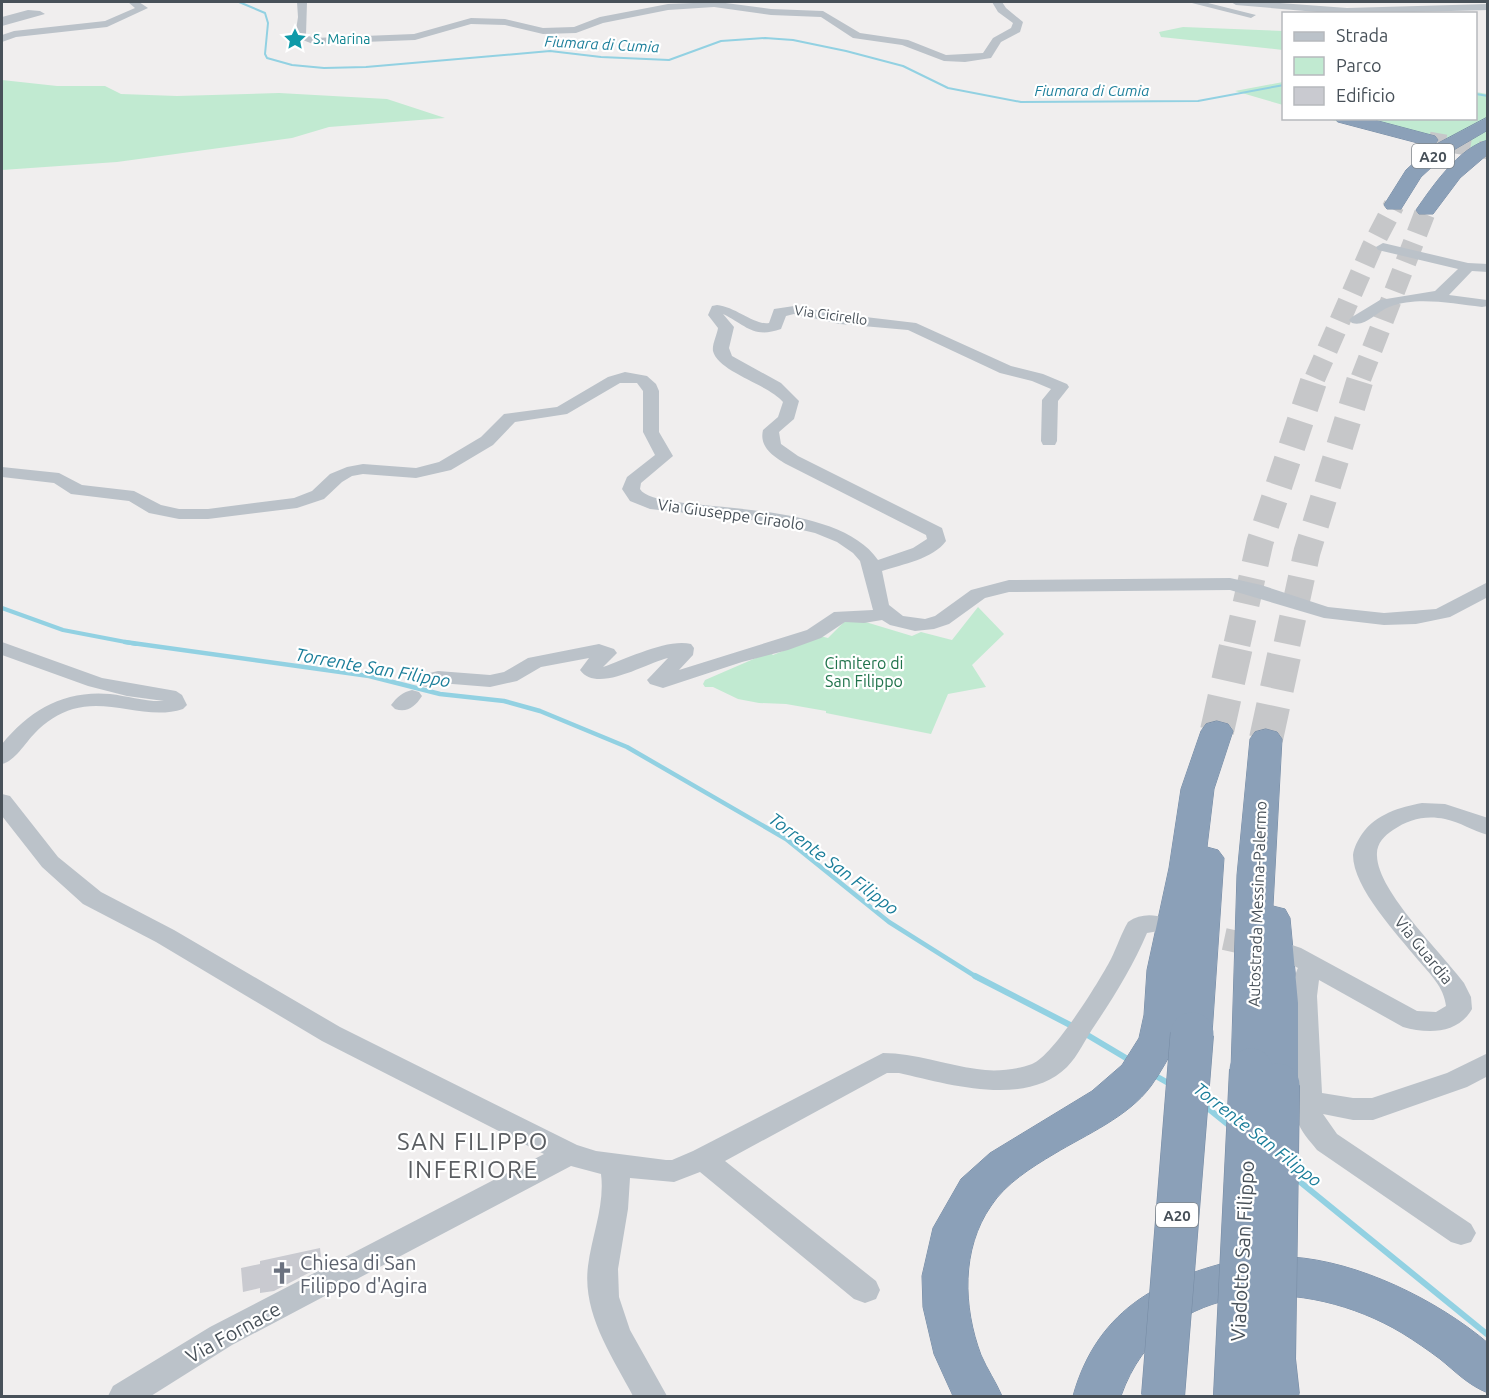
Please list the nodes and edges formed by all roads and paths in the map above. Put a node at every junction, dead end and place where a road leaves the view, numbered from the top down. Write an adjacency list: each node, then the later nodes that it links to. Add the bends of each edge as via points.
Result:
1 (133, 2): 17 (street, via 143,8 114,22)
2 (302, 2): 3 (street, via 300,37 313,41 420,36 471,21 505,22 543,31 576,30 600,20 668,7 714,4 823,15 857,36 904,42 958,60 987,56 997,40 1016,30 1018,22)
3 (997, 2)
4 (1194, 2): 14 (street)
5 (1205, 2): 15 (street)
6 (1236, 2): 9 (street)
7 (1277, 2): 9 (street)
8 (1354, 5): 11 (street); 11 (street, via 1402,3); 13 (street)
9 (1294, 7): 13 (street)
10 (1471, 8): 11 (street)
11 (1411, 11)
12 (35, 12): 16 (street, via 40,15)
13 (1325, 12)
14 (1260, 16)
15 (1282, 17)
16 (2, 22)
17 (2, 39)
18 (1486, 111): 21 (highway, A20, via 1467,133 1413,174 1394,205 1392,191 1403,172 1455,127)
19 (1352, 120): 20 (highway, via 1431,139)
20 (1360, 120)
21 (1457, 120)
22 (1488, 145): 24 (highway, A20)
23 (1488, 150): 24 (highway)
24 (1466, 159): 25 (highway, A20, via 1444,181)
25 (1426, 210)
26 (1383, 247): 27 (street)
27 (1468, 267): 28 (street); 29 (street, via 1444,292)
28 (1488, 268)
29 (1432, 297): 30 (street); 31 (street, via 1385,303)
30 (1482, 303)
31 (1357, 320)
32 (1049, 441): 34 (street, Via Cicirello, via 1050,399 1061,387 1006,370 926,331 903,324 840,319 789,309 779,312 776,326 765,330 751,326 728,310 715,310 726,327 721,350 725,358 770,383 791,401 786,419 771,430 772,445 792,460 935,532 937,541 928,549)
33 (2, 472): 34 (street, Via Giuseppe Ciraolo, via 59,478 77,490 134,496 155,509 179,514 289,504 312,498 347,472 363,469 416,473 445,466 487,441 510,418 561,411 614,380 635,378 650,387 651,432 664,456 633,481 631,492 639,500 824,528 856,545)
34 (872, 568): 36 (street, Via Giuseppe Ciraolo, via 877,604)
35 (1483, 598): 36 (street, via 1442,613 1373,618 1334,614 1230,584 1026,586 983,592 933,625 905,624)
36 (883, 614): 38 (street, via 841,615 814,633 781,646 663,682 657,680 683,655 684,648 603,674 590,670 607,653 600,650 535,663 510,677 490,681 438,677)
37 (2, 648): 41 (street, via 95,682 169,695 176,705 156,708 106,699 73,701 44,713)
38 (413, 694)
39 (1217, 731): 47 (highway, A20)
40 (1265, 753): 49 (highway, via 1274,824 1271,928 1279,1003)
41 (2, 757)
42 (2, 801): 50 (street, via 50,862 92,898 165,936 331,1034)
43 (1488, 828): 46 (street, Via Guardia, via 1452,813 1415,811 1379,829 1365,855 1369,873 1383,897 1455,989 1459,1004 1456,1013 1438,1022 1412,1020)
44 (1156, 924): 51 (street, via 1137,928 1097,1002 1049,1067 1030,1076 993,1081 883,1063)
45 (1292, 954): 46 (street, Via Guardia)
46 (1316, 967): 49 (street, via 1307,974)
47 (1176, 1035): 58 (highway, via 1105,1104 1007,1162 986,1181 961,1216 948,1255 945,1298 955,1342); 60 (highway, A20, bridge)
48 (1488, 1063): 49 (street, via 1466,1076 1372,1109 1353,1109)
49 (1279, 1086): 53 (street, via 1327,1142); 61 (highway, Viadotto San Filippo, bridge); 62 (highway, bridge, via 1274,1360)
50 (569, 1154): 52 (street); 56 (street, Via Fornace, via 220,1336)
51 (703, 1159): 52 (street, via 674,1171); 54 (street)
52 (614, 1164): 57 (street, via 616,1201 603,1266 604,1297 610,1318)
53 (1461, 1233)
54 (865, 1290)
55 (1488, 1372): 59 (highway, via 1434,1327 1392,1304 1332,1283 1265,1275 1199,1287 1162,1307 1123,1342)
56 (123, 1396)
57 (651, 1396)
58 (978, 1396)
59 (1097, 1396)
60 (1163, 1396)
61 (1235, 1396)
62 (1278, 1396)

